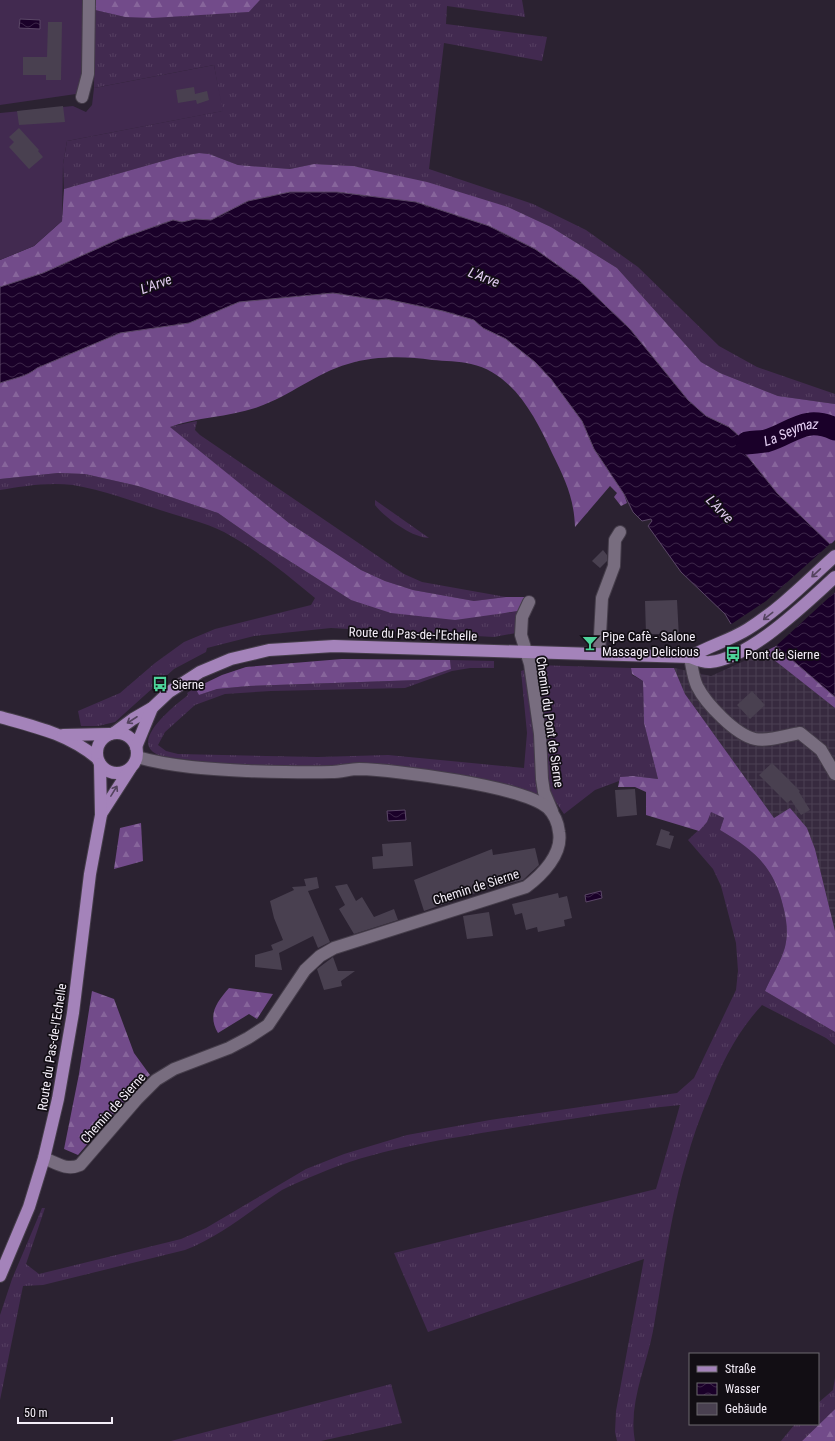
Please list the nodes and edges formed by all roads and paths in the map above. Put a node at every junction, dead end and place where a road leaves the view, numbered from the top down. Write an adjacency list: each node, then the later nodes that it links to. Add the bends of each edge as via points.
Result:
1 (89, 0): 2 (street, via 88,74)
2 (82, 96)
3 (620, 532): 8 (street, via 615,540 614,566 602,598)
4 (835, 556): 9 (main road, Route du Pas-de-l'Echelle, one-way to 9, via 770,614 747,630)
5 (835, 577): 9 (main road, Route du Pas-de-l'Echelle, via 768,634 739,652 710,662)
6 (529, 602): 7 (street, Chemin du Pont de Sierne, via 521,624)
7 (526, 652): 8 (main road, Route du Pas-de-l'Echelle); 10 (main road, Route du Pas-de-l'Echelle, via 334,646 269,650 231,659 200,672); 19 (street, Chemin du Pont de Sierne, via 540,734 544,792)
8 (599, 654): 9 (main road, Route du Pas-de-l'Echelle)
9 (694, 657): 17 (street, via 694,676 700,691 731,725 756,740 800,733 821,750)
10 (152, 708): 12 (main road, Route du Pas-de-l'Echelle, one-way to 12); 14 (main road, Route du Pas-de-l'Echelle)
11 (0, 717): 13 (main road)
12 (112, 733): 13 (main road); 14 (main road, via 128,736); 15 (main road, via 99,744)
13 (60, 735): 15 (main road, via 81,746)
14 (136, 752): 16 (main road); 19 (street, via 200,768 296,773 358,769 450,780 523,796 542,805)
15 (99, 761): 16 (main road, via 104,768 114,773); 18 (main road, Route du Pas-de-l'Echelle)
16 (130, 768): 18 (main road, Route du Pas-de-l'Echelle, one-way to 16)
17 (835, 774)
18 (101, 815): 20 (main road, Route du Pas-de-l'Echelle, via 90,874 64,1069)
19 (555, 817): 20 (street, Chemin de Sierne, via 560,836 555,854 543,872 526,886 326,952 305,970 268,1025 229,1048 198,1059 156,1080 80,1165 66,1168)
20 (44, 1158): 21 (main road, Route du Pas-de-l'Echelle, via 29,1207)
21 (4, 1256): 22 (main road, Route du Pas-de-l'Echelle)
22 (0, 1276)

